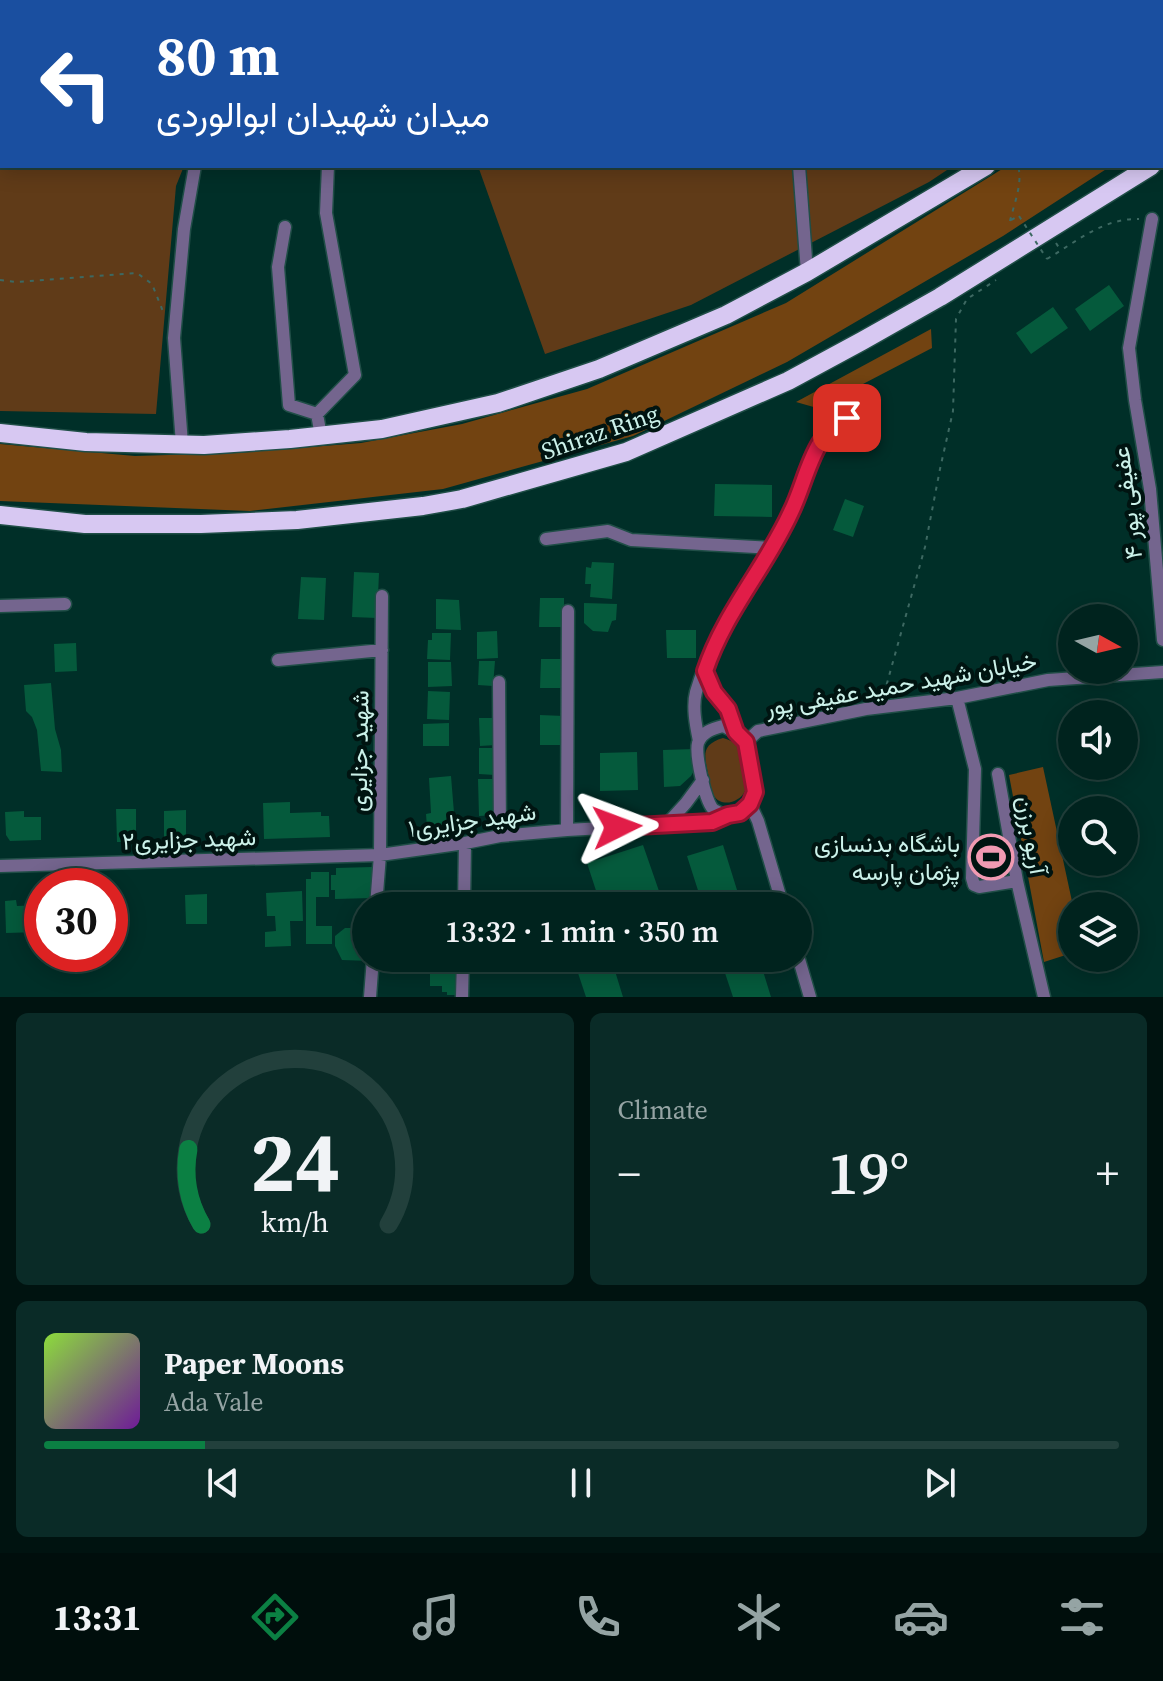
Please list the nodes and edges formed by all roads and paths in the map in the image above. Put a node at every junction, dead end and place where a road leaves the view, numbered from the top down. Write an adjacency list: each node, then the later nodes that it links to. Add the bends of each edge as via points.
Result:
1 (195, 168): 14 (street)
2 (328, 168): 15 (street, via 326,213 355,375)
3 (799, 168): 11 (street)
4 (983, 168): 11 (highway)
5 (1019, 168): 9 (path, bridge, via 1010,221 1019,216 1047,259)
6 (1148, 168): 20 (highway, Shiraz Ring, via 862,341 788,381 626,452 462,499 325,517 85,524)
7 (1152, 219): 9 (path, via 1116,220); 27 (street, عفیفی پور ۴, via 1129,348 1150,489)
8 (285, 227): 15 (street, via 278,267 289,405)
9 (1061, 251): 10 (path, via 1056,243)
10 (1041, 252)
11 (807, 272): 18 (highway, via 726,315 599,369 498,403 382,429)
12 (1001, 277): 34 (path, via 967,299 956,319 953,411 925,547)
13 (0, 280): 14 (path, via 137,273 152,284)
14 (174, 338): 19 (street)
15 (317, 414): 18 (street)
16 (847, 418): 22 (street, via 817,446)
17 (0, 433): 19 (highway)
18 (321, 436): 19 (highway)
19 (182, 444)
20 (0, 515)
21 (546, 539): 22 (street, via 608,531 631,540)
22 (772, 548): 30 (street, via 719,636)
23 (382, 596): 28 (street, شهید جزایری)
24 (65, 604): 25 (street)
25 (0, 606)
26 (568, 611): 43 (street)
27 (1163, 640)
28 (382, 650): 29 (street); 46 (street, شهید جزایری)
29 (278, 660)
30 (705, 671): 35 (street); 36 (street, via 696,694)
31 (1163, 672): 33 (street, خیابان شهید حمید عفیفی پور, via 1048,680)
32 (499, 682): 44 (street)
33 (957, 698): 34 (street, خیابان شهید حمید عفیفی پور); 48 (street, via 975,769 974,885)
34 (880, 707): 37 (street, خیابان شهید حمید عفیفی پور, via 758,731)
35 (736, 732): 36 (street, via 723,726 709,730); 37 (street)
36 (699, 741): 39 (street)
37 (746, 742): 40 (street, via 755,792)
38 (998, 774): 48 (street, آریو برزن)
39 (703, 780): 41 (street, via 708,803); 42 (street)
40 (750, 804): 41 (street); 51 (street)
41 (728, 815): 42 (street, شهید جزایری۱, via 712,822)
42 (667, 824): 43 (street, شهید جزایری۱)
43 (567, 830): 44 (street, شهید جزایری۱)
44 (500, 836): 45 (street, شهید جزایری۱)
45 (465, 843): 46 (street, شهید جزایری۱); 50 (street)
46 (380, 855): 47 (street, شهید جزایری۲); 49 (street, شهید جزایری)
47 (0, 866)
48 (1017, 881): 58 (street, آریو برزن)
49 (377, 892)
50 (464, 892)
51 (779, 892)
52 (372, 972): 55 (street)
53 (463, 972): 56 (street)
54 (803, 972): 57 (street)
55 (370, 997)
56 (462, 997)
57 (810, 997)
58 (1044, 997)

